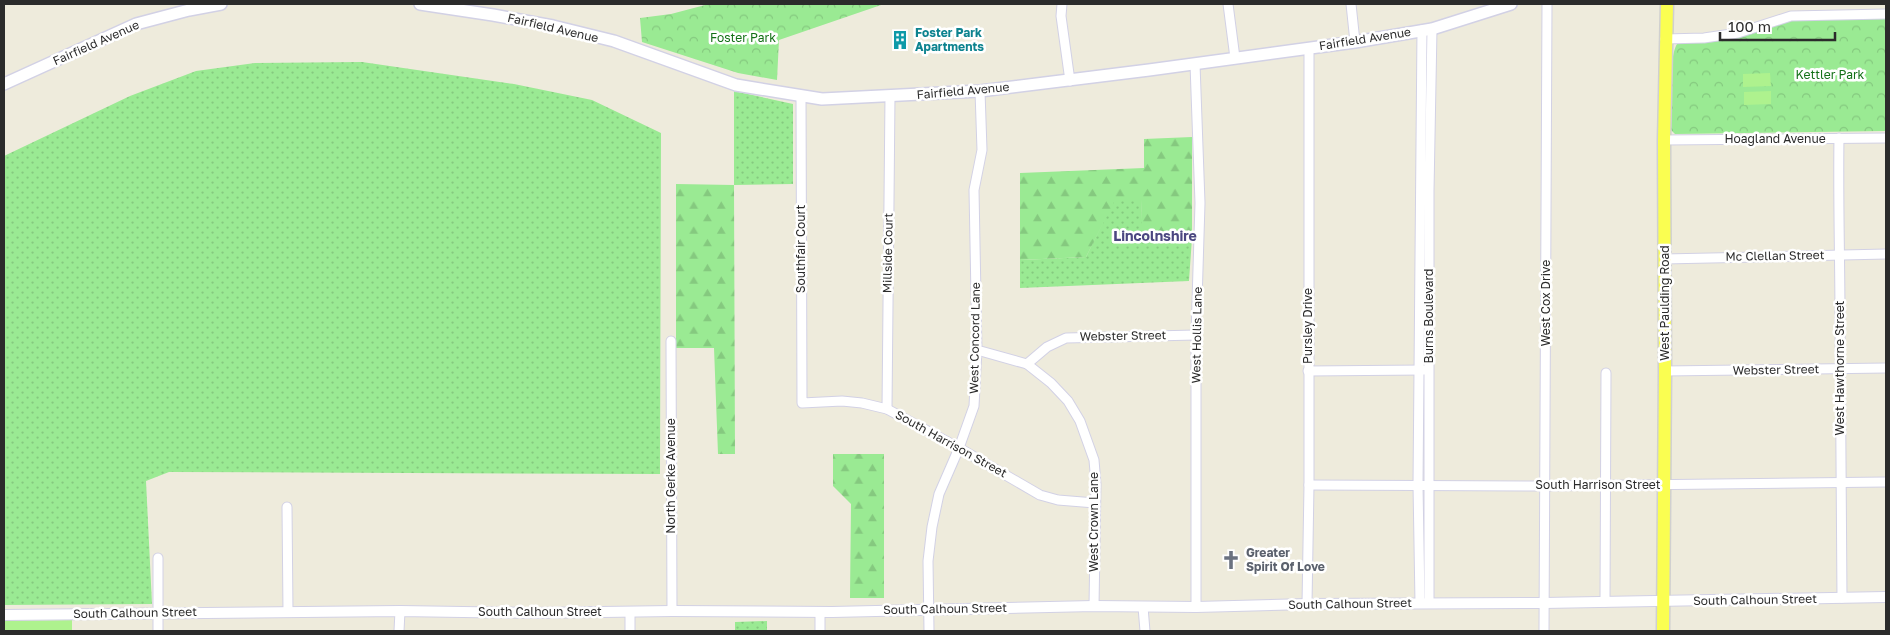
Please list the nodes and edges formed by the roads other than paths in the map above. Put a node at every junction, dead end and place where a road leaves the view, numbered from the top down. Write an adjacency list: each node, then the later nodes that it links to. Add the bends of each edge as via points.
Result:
1 (221, 4): 17 (main road, Fairfield Avenue, via 136,24)
2 (420, 4): 19 (main road, Fairfield Avenue, via 553,26 614,41 736,85)
3 (1062, 4): 16 (street)
4 (1228, 4): 14 (street)
5 (1351, 4): 12 (street)
6 (1511, 4): 10 (main road, Fairfield Avenue)
7 (1547, 4): 46 (street, West Cox Drive)
8 (1667, 4): 11 (main road, West Paulding Road)
9 (1886, 14): 11 (street, via 1791,16 1738,33)
10 (1427, 29): 12 (main road, Fairfield Avenue); 33 (street, Burns Boulevard, via 1420,191)
11 (1665, 39): 23 (main road, West Paulding Road)
12 (1355, 42): 13 (main road, Fairfield Avenue)
13 (1309, 48): 14 (main road, Fairfield Avenue); 34 (street, Pursley Drive)
14 (1236, 58): 15 (main road, Fairfield Avenue)
15 (1195, 64): 16 (main road, Fairfield Avenue); 27 (street, West Hollis Lane, via 1200,203)
16 (1070, 80): 18 (main road, Fairfield Avenue)
17 (4, 84)
18 (980, 91): 20 (main road, Fairfield Avenue); 29 (street, West Concord Lane, via 982,150 974,190)
19 (801, 96): 20 (main road, Fairfield Avenue); 37 (street, Southfair Court)
20 (890, 96): 38 (street, Millside Court)
21 (1839, 138): 22 (street, Hoagland Avenue); 23 (street, Hoagland Avenue); 25 (street, West Hawthorne Street)
22 (1886, 138)
23 (1664, 140): 26 (main road, West Paulding Road)
24 (1886, 254): 25 (street, Mc Clellan Street)
25 (1838, 255): 26 (street, Mc Clellan Street); 32 (street, West Hawthorne Street)
26 (1664, 258): 35 (main road, West Paulding Road)
27 (1196, 335): 30 (street, Webster Street, via 1066,338 1047,347); 60 (street, West Hollis Lane)
28 (671, 341): 64 (street, North Gerke Avenue)
29 (976, 350): 30 (street, West Crown Lane); 39 (street, West Concord Lane, via 974,406)
30 (1027, 364): 48 (street, West Crown Lane, via 1051,383 1080,421 1094,460)
31 (1886, 368): 32 (street, Webster Street)
32 (1841, 369): 35 (street, Webster Street); 41 (street, West Hawthorne Street)
33 (1425, 370): 34 (street); 42 (street, Burns Boulevard); 44 (street, Burns Boulevard)
34 (1308, 371): 43 (street, Pursley Drive)
35 (1665, 371): 45 (main road, West Paulding Road)
36 (1606, 373): 47 (street)
37 (802, 402): 38 (street, South Harrison Street, via 842,401)
38 (886, 409): 39 (street, South Harrison Street)
39 (959, 448): 48 (street, South Harrison Street, via 1040,496); 61 (street, West Concord Lane, via 939,494 932,527 928,560)
40 (1886, 482): 41 (street, South Harrison Street)
41 (1840, 483): 45 (street, South Harrison Street); 51 (street, West Hawthorne Street)
42 (1428, 484): 44 (street, South Harrison Street); 46 (street, South Harrison Street); 55 (street, Burns Boulevard)
43 (1309, 485): 44 (street, South Harrison Street); 57 (street, Pursley Drive)
44 (1418, 485): 55 (street, Burns Boulevard)
45 (1664, 485): 47 (street, South Harrison Street); 54 (main road, West Paulding Road)
46 (1546, 486): 47 (street, South Harrison Street); 56 (street, West Cox Drive)
47 (1606, 486): 53 (street)
48 (1095, 503): 58 (street, West Crown Lane)
49 (287, 507): 62 (street)
50 (158, 558): 67 (street)
51 (1842, 598): 52 (street, South Calhoun Street); 54 (street, South Calhoun Street)
52 (1886, 598)
53 (1605, 602): 54 (street, South Calhoun Street); 56 (street, South Calhoun Street)
54 (1663, 602): 76 (main road, West Paulding Road)
55 (1424, 603): 56 (street, South Calhoun Street); 57 (street, South Calhoun Street)
56 (1544, 603): 75 (street, West Cox Drive)
57 (1307, 604): 60 (street, South Calhoun Street)
58 (1094, 606): 59 (street, South Calhoun Street); 61 (street, South Calhoun Street)
59 (1143, 607): 60 (street, South Calhoun Street); 74 (street)
60 (1196, 607)
61 (930, 609): 66 (street, South Calhoun Street); 73 (street, West Concord Lane)
62 (288, 611): 63 (street, South Calhoun Street); 67 (street, South Calhoun Street)
63 (400, 611): 65 (street, South Calhoun Street); 70 (street)
64 (672, 611): 65 (street, South Calhoun Street); 66 (street, South Calhoun Street)
65 (630, 612): 71 (street)
66 (820, 612): 72 (street)
67 (158, 613): 68 (street, South Calhoun Street); 69 (street)
68 (4, 615)
69 (158, 631)
70 (399, 631)
71 (630, 631)
72 (820, 631)
73 (929, 631)
74 (1145, 631)
75 (1544, 631)
76 (1663, 631)

